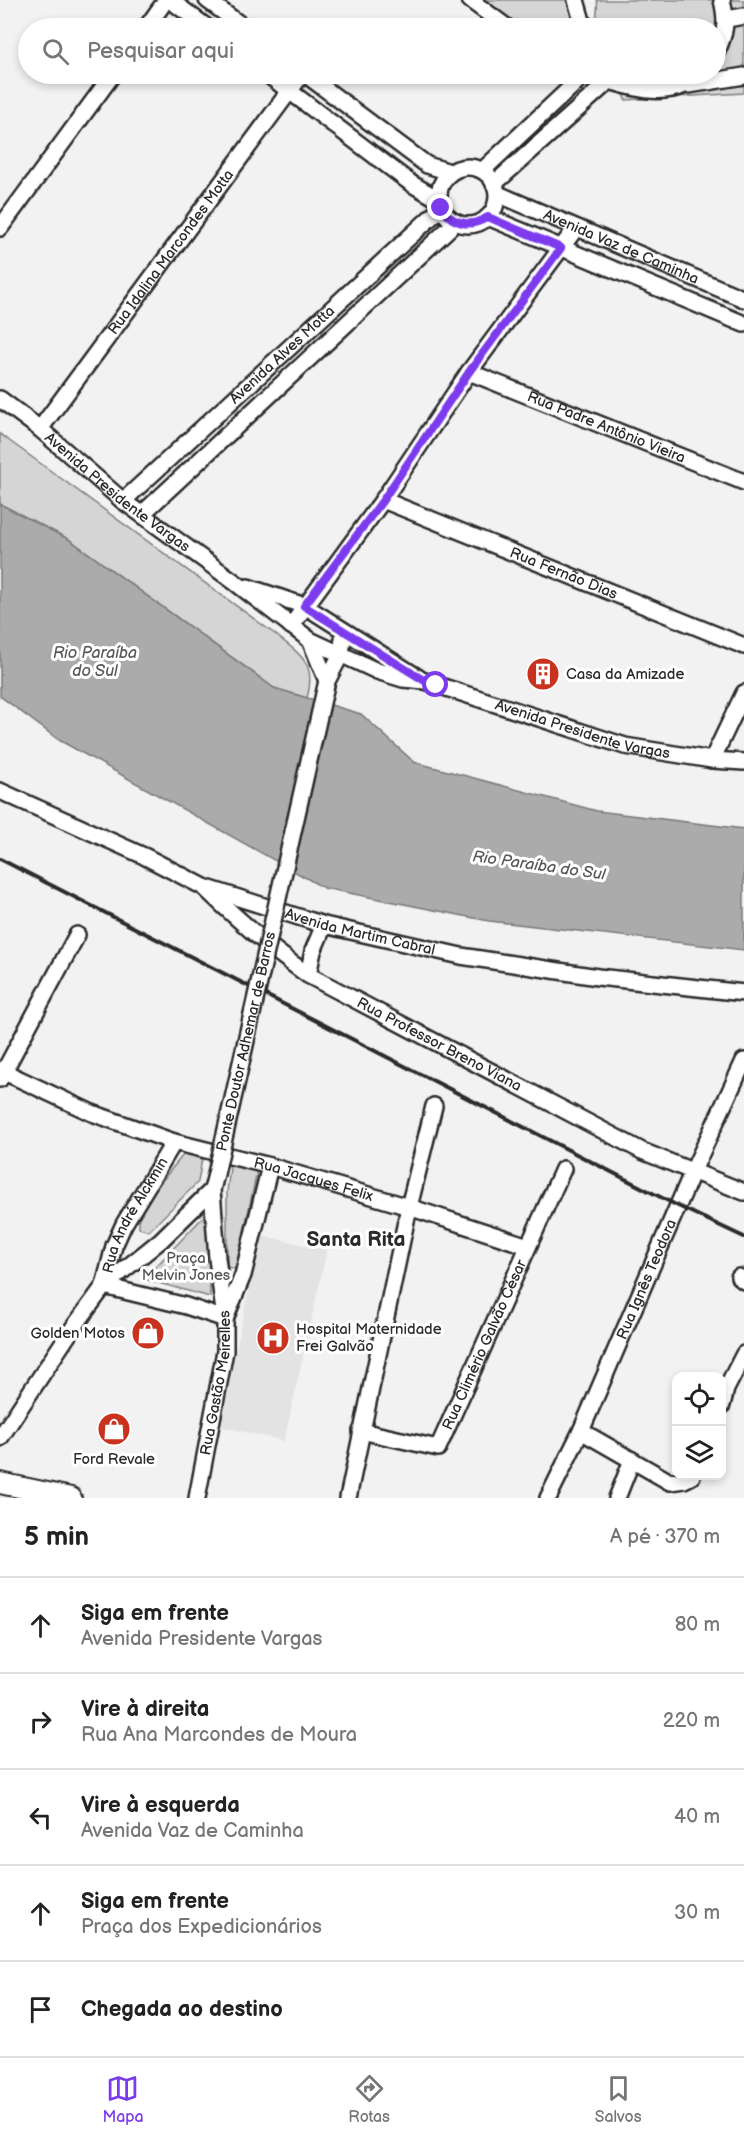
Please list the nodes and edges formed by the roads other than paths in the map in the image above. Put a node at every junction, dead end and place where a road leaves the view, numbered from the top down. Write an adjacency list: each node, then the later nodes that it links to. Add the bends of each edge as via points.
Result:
1 (168, 0): 8 (street); 9 (street)
2 (207, 0): 10 (street)
3 (470, 0): 11 (street)
4 (576, 0): 12 (street)
5 (590, 0): 13 (street)
6 (722, 0): 14 (street)
7 (744, 16): 14 (street)
8 (154, 18)
9 (194, 18)
10 (231, 18)
11 (494, 18)
12 (581, 18)
13 (586, 18)
14 (727, 19): 15 (street)
15 (726, 23)
16 (744, 76): 17 (street)
17 (726, 79)
18 (106, 84): 34 (street)
19 (281, 84): 27 (street)
20 (294, 84): 27 (street, Rua Idalina Marcondes Motta)
21 (317, 84): 29 (street, via 427,165)
22 (570, 84): 28 (street)
23 (599, 84): 30 (street)
24 (624, 84): 26 (street, via 663,91)
25 (692, 84): 26 (street)
26 (686, 85)
27 (289, 90): 31 (street); 43 (street, Rua Idalina Marcondes Motta)
28 (483, 170): 29 (street, via 460,167); 30 (street)
29 (450, 172): 31 (street, via 441,183)
30 (496, 189): 32 (street, via 495,205); 35 (street, Avenida Vaz de Caminha)
31 (440, 203): 33 (street); 39 (street, Avenida Alves Motta)
32 (488, 217): 33 (street, via 478,223); 36 (street, Avenida Vaz de Caminha)
33 (456, 222): 40 (street, Avenida Alves Motta)
34 (0, 228)
35 (576, 228): 36 (street); 37 (street, Avenida Vaz de Caminha)
36 (561, 248): 38 (street, Avenida Vaz de Caminha); 41 (street)
37 (744, 299)
38 (744, 324)
39 (286, 350): 40 (street); 46 (street, Avenida Alves Motta)
40 (300, 367): 47 (street, Avenida Alves Motta)
41 (469, 372): 44 (street, Rua Padre Antônio Vieira); 45 (street)
42 (0, 399): 43 (street, Avenida Presidente Vargas)
43 (40, 429): 46 (street, Avenida Presidente Vargas)
44 (744, 482)
45 (383, 500): 49 (street); 53 (street, Rua Fernão Dias)
46 (123, 501): 47 (street, Avenida Presidente Vargas)
47 (142, 514): 48 (street, Avenida Presidente Vargas)
48 (236, 583): 49 (street, Avenida Presidente Vargas); 50 (street, Avenida Presidente Vargas)
49 (304, 606): 50 (street); 51 (street, Avenida Presidente Vargas)
50 (291, 626): 52 (street, Avenida Presidente Vargas)
51 (344, 631): 54 (street, Ponte Doutor Adhemar de Barros); 55 (street, Avenida Presidente Vargas)
52 (310, 640): 54 (street, Avenida Presidente Vargas); 56 (street)
53 (744, 646)
54 (341, 654): 55 (street, Avenida Presidente Vargas, via 377,671); 56 (street, Ponte Doutor Adhemar de Barros)
55 (425, 681): 58 (street, Avenida Presidente Vargas, via 625,746)
56 (326, 687): 73 (street, Ponte Doutor Adhemar de Barros, bridge)
57 (744, 693): 58 (street)
58 (712, 760): 59 (street, Avenida Presidente Vargas)
59 (744, 762)
60 (0, 791): 61 (street, Avenida Martim Cabral)
61 (204, 887): 62 (street, Avenida Martim Cabral); 64 (street, Rua Professor Breno Viana, via 248,929)
62 (324, 925): 64 (street); 65 (street, Avenida Martim Cabral, via 461,956 598,977)
63 (77, 935): 67 (street)
64 (308, 975): 72 (street, Rua Professor Breno Viana, via 642,1151)
65 (744, 993)
66 (744, 1061): 72 (street, Rua Ignês Teodora)
67 (1, 1074): 69 (street, Rua Jacques Felix, via 92,1113)
68 (434, 1106): 75 (street)
69 (174, 1142): 70 (street, Rua Jacques Felix); 77 (street, Rua André Alckmin, via 124,1224)
70 (270, 1166): 75 (street, Rua Jacques Felix); 78 (street, Rua Gastão Meirelles, via 243,1275)
71 (563, 1169): 76 (street, Rua Climério Galvão César)
72 (692, 1173): 74 (street, Rua Professor Breno Viana); 82 (street, Rua Ignês Teodora)
73 (212, 1190): 77 (street, via 161,1240); 78 (street)
74 (744, 1192)
75 (409, 1207): 76 (street, Rua Jacques Felix); 81 (street)
76 (528, 1246): 81 (street, Rua Climério Galvão César, via 438,1448)
77 (104, 1286): 78 (street); 83 (street, Rua André Alckmin)
78 (225, 1319): 88 (street, Rua Gastão Meirelles, via 225,1351)
79 (744, 1354): 80 (street)
80 (726, 1389)
81 (361, 1431): 89 (street)
82 (581, 1431): 84 (street); 90 (street, Rua Ignês Teodora)
83 (0, 1438)
84 (632, 1460): 85 (street, via 670,1482); 91 (street)
85 (684, 1480)
86 (0, 1483): 87 (main road)
87 (71, 1498)
88 (197, 1498)
89 (348, 1498)
90 (548, 1498)
91 (617, 1498)

